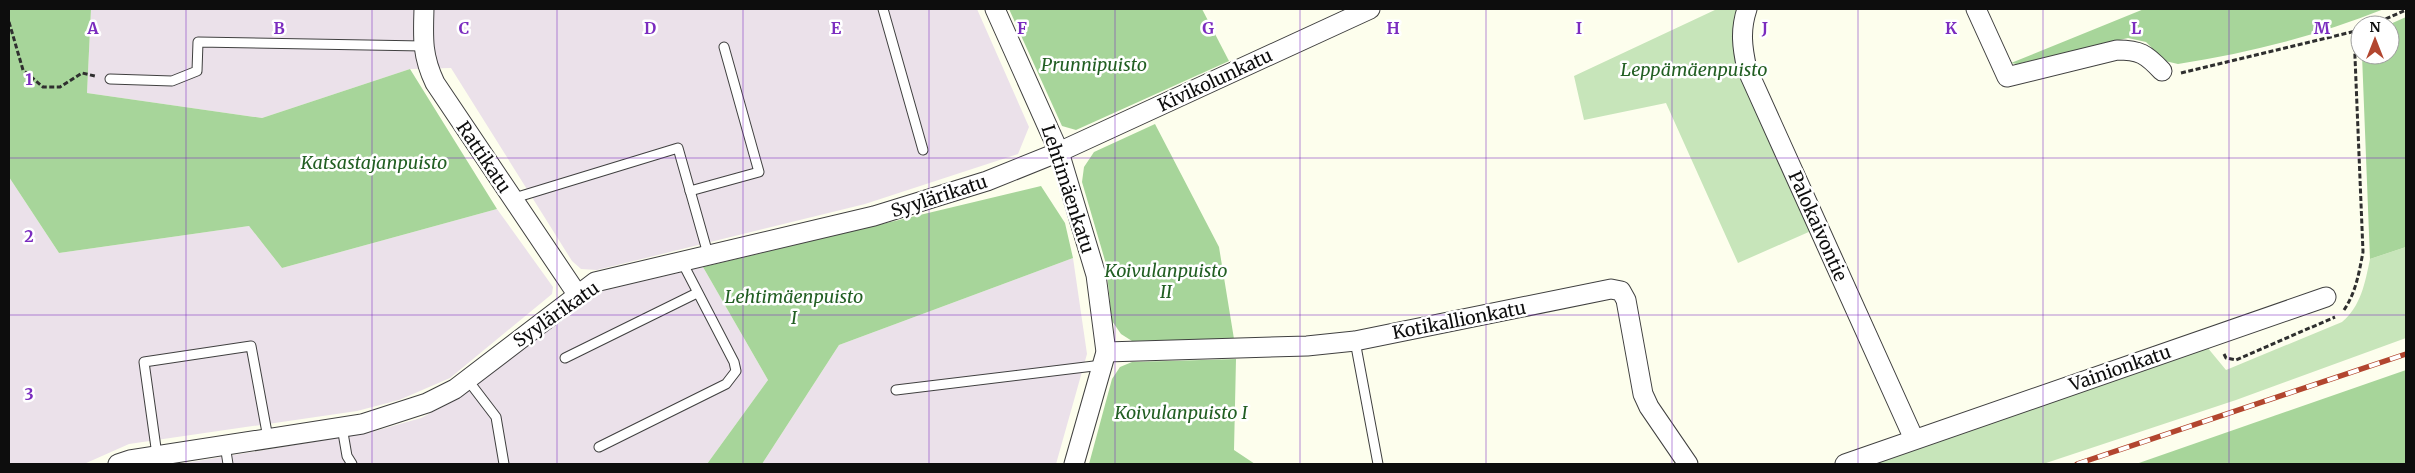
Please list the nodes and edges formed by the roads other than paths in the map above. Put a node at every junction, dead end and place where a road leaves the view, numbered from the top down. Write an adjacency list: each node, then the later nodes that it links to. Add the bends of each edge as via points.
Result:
1 (424, 9): 7 (street, Rattikatu)
2 (883, 9): 11 (lane)
3 (995, 9): 12 (street, Lehtimäenkatu)
4 (1370, 9): 12 (street, Kivikolunkatu)
5 (1747, 9): 27 (street, Palokaivontie, via 1742,46 1747,69)
6 (1976, 9): 9 (street, via 2007,78 2116,50 2134,50 2149,57)
7 (423, 46): 10 (lane, via 198,42 198,71 172,81); 14 (street, Rattikatu, via 426,64 435,83)
8 (724, 48): 13 (lane, via 759,172)
9 (2162, 71)
10 (110, 79)
11 (923, 150)
12 (1059, 152): 15 (street, Syylärikatu, via 987,181 874,216); 22 (street, Lehtimäenkatu, via 1096,275)
13 (690, 191): 14 (lane, via 678,148); 15 (lane)
14 (511, 199): 18 (street, Rattikatu)
15 (708, 254): 16 (street, Syylärikatu)
16 (681, 260): 17 (lane); 18 (street, Syylärikatu, via 595,282)
17 (697, 292): 21 (lane); 29 (lane, via 734,362 736,371 732,378)
18 (576, 294): 23 (street, Syylärikatu)
19 (2326, 297): 27 (street, Vainionkatu)
20 (1355, 340): 22 (street, Kotikallionkatu); 36 (lane); 37 (street, Kotikallionkatu, via 1611,289 1621,291 1626,300 1643,394)
21 (565, 358)
22 (1104, 359): 24 (lane); 35 (street, Lehtimäenkatu)
23 (468, 379): 25 (street, Syylärikatu, via 428,404); 34 (lane, via 496,416)
24 (896, 390)
25 (342, 427): 26 (street, Syylärikatu); 33 (lane, via 347,456)
26 (268, 438): 28 (street, Syylärikatu); 30 (lane, via 251,346 144,362)
27 (1914, 439): 38 (street)
28 (225, 445): 30 (street, Syylärikatu); 32 (lane)
29 (599, 447)
30 (158, 455): 31 (street, Syylärikatu)
31 (118, 464)
32 (228, 464)
33 (352, 464)
34 (504, 464)
35 (1074, 464)
36 (1378, 464)
37 (1688, 464)
38 (1845, 464)

